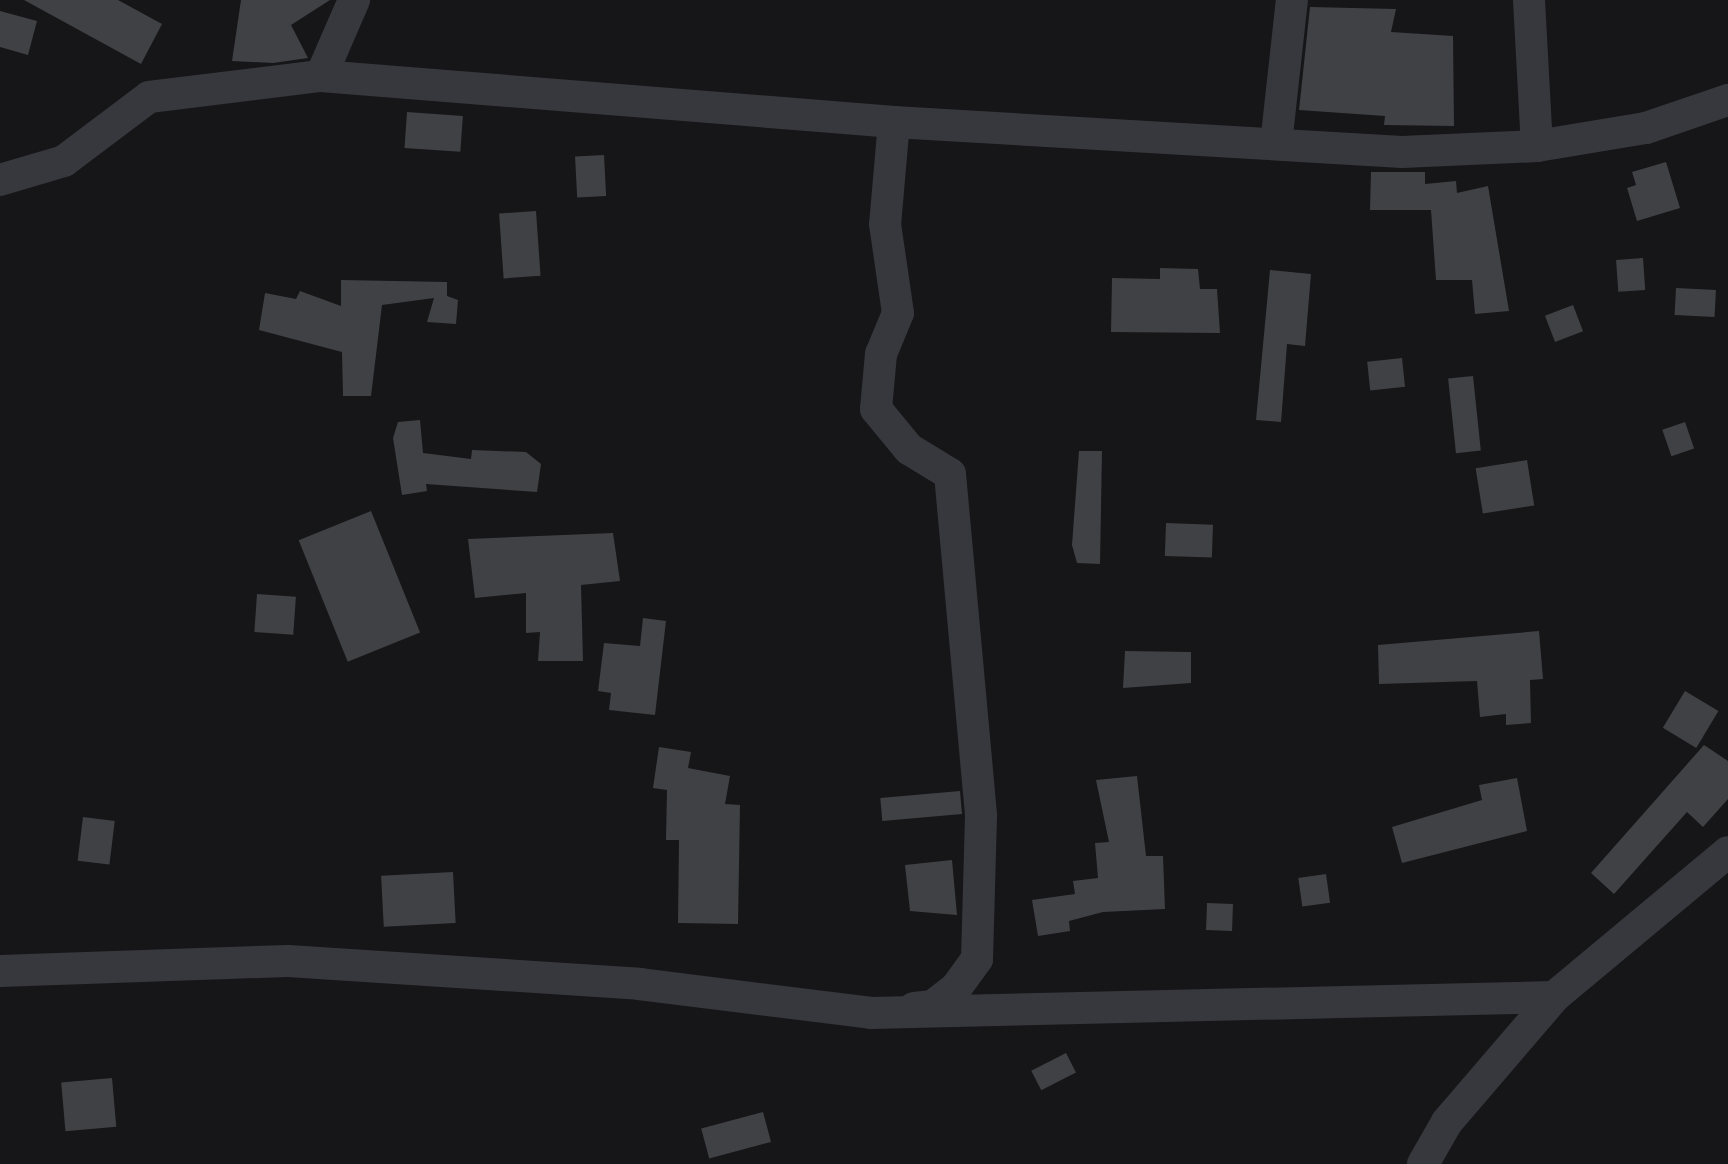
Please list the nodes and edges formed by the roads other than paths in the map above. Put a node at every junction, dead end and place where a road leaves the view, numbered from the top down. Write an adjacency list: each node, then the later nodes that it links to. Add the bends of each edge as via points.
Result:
1 (354, 0): 4 (street)
2 (1292, 0): 7 (street)
3 (1529, 0): 8 (street)
4 (321, 76): 6 (street); 9 (street, via 149,97 64,161)
5 (1728, 100): 8 (street, via 1646,128)
6 (894, 122): 7 (street); 13 (street, via 885,224 898,313 881,354 876,409 909,449 950,474 981,816 980,909 977,959 957,987 933,1006)
7 (1276, 144): 8 (street, via 1402,152)
8 (1537, 146)
9 (0, 180)
10 (1728, 852): 12 (street)
11 (0, 971): 13 (street, via 288,961 639,984)
12 (1554, 997): 13 (street); 14 (street, via 1447,1122)
13 (871, 1013)
14 (1423, 1164)

